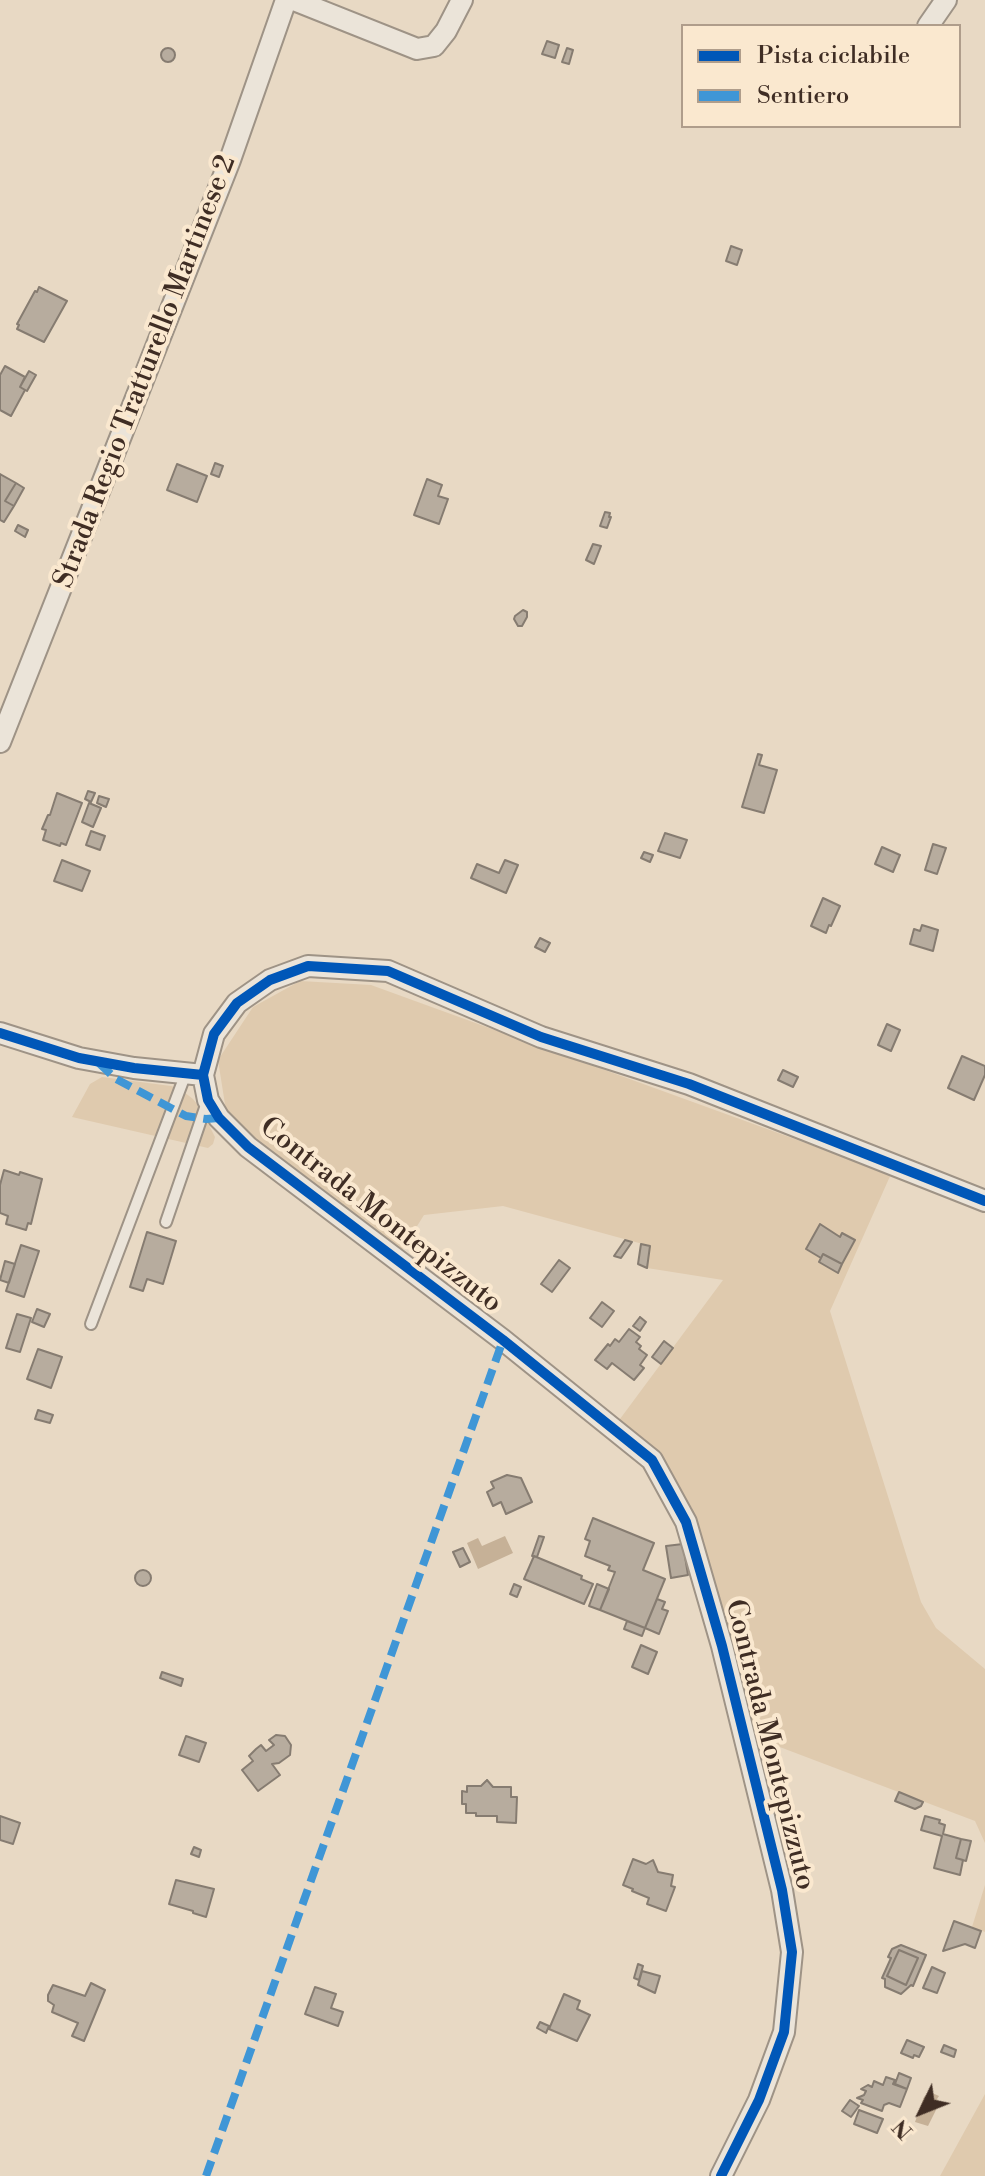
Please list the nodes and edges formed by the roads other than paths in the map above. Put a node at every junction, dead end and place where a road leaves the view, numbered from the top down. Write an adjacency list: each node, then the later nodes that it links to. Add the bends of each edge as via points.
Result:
1 (286, 0): 6 (street, Strada Regio Tratturello Martinese 2, via 230,160)
2 (294, 0): 3 (street, via 417,49 434,46)
3 (462, 0)
4 (946, 0): 5 (street)
5 (929, 24)
6 (0, 742)
7 (0, 1033): 8 (street, via 79,1058)
8 (194, 1074): 9 (street, Contrada Montepizzuto); 10 (street, Contrada Montepizzuto, via 237,1003 270,980 308,966 388,971 541,1037 689,1084); 12 (lane)
9 (208, 1100): 11 (lane); 13 (street, Contrada Montepizzuto, via 248,1147 652,1460 686,1522 722,1646 782,1890 792,1952 784,2032 759,2100)
10 (985, 1201)
11 (166, 1222)
12 (91, 1324)
13 (721, 2176)

